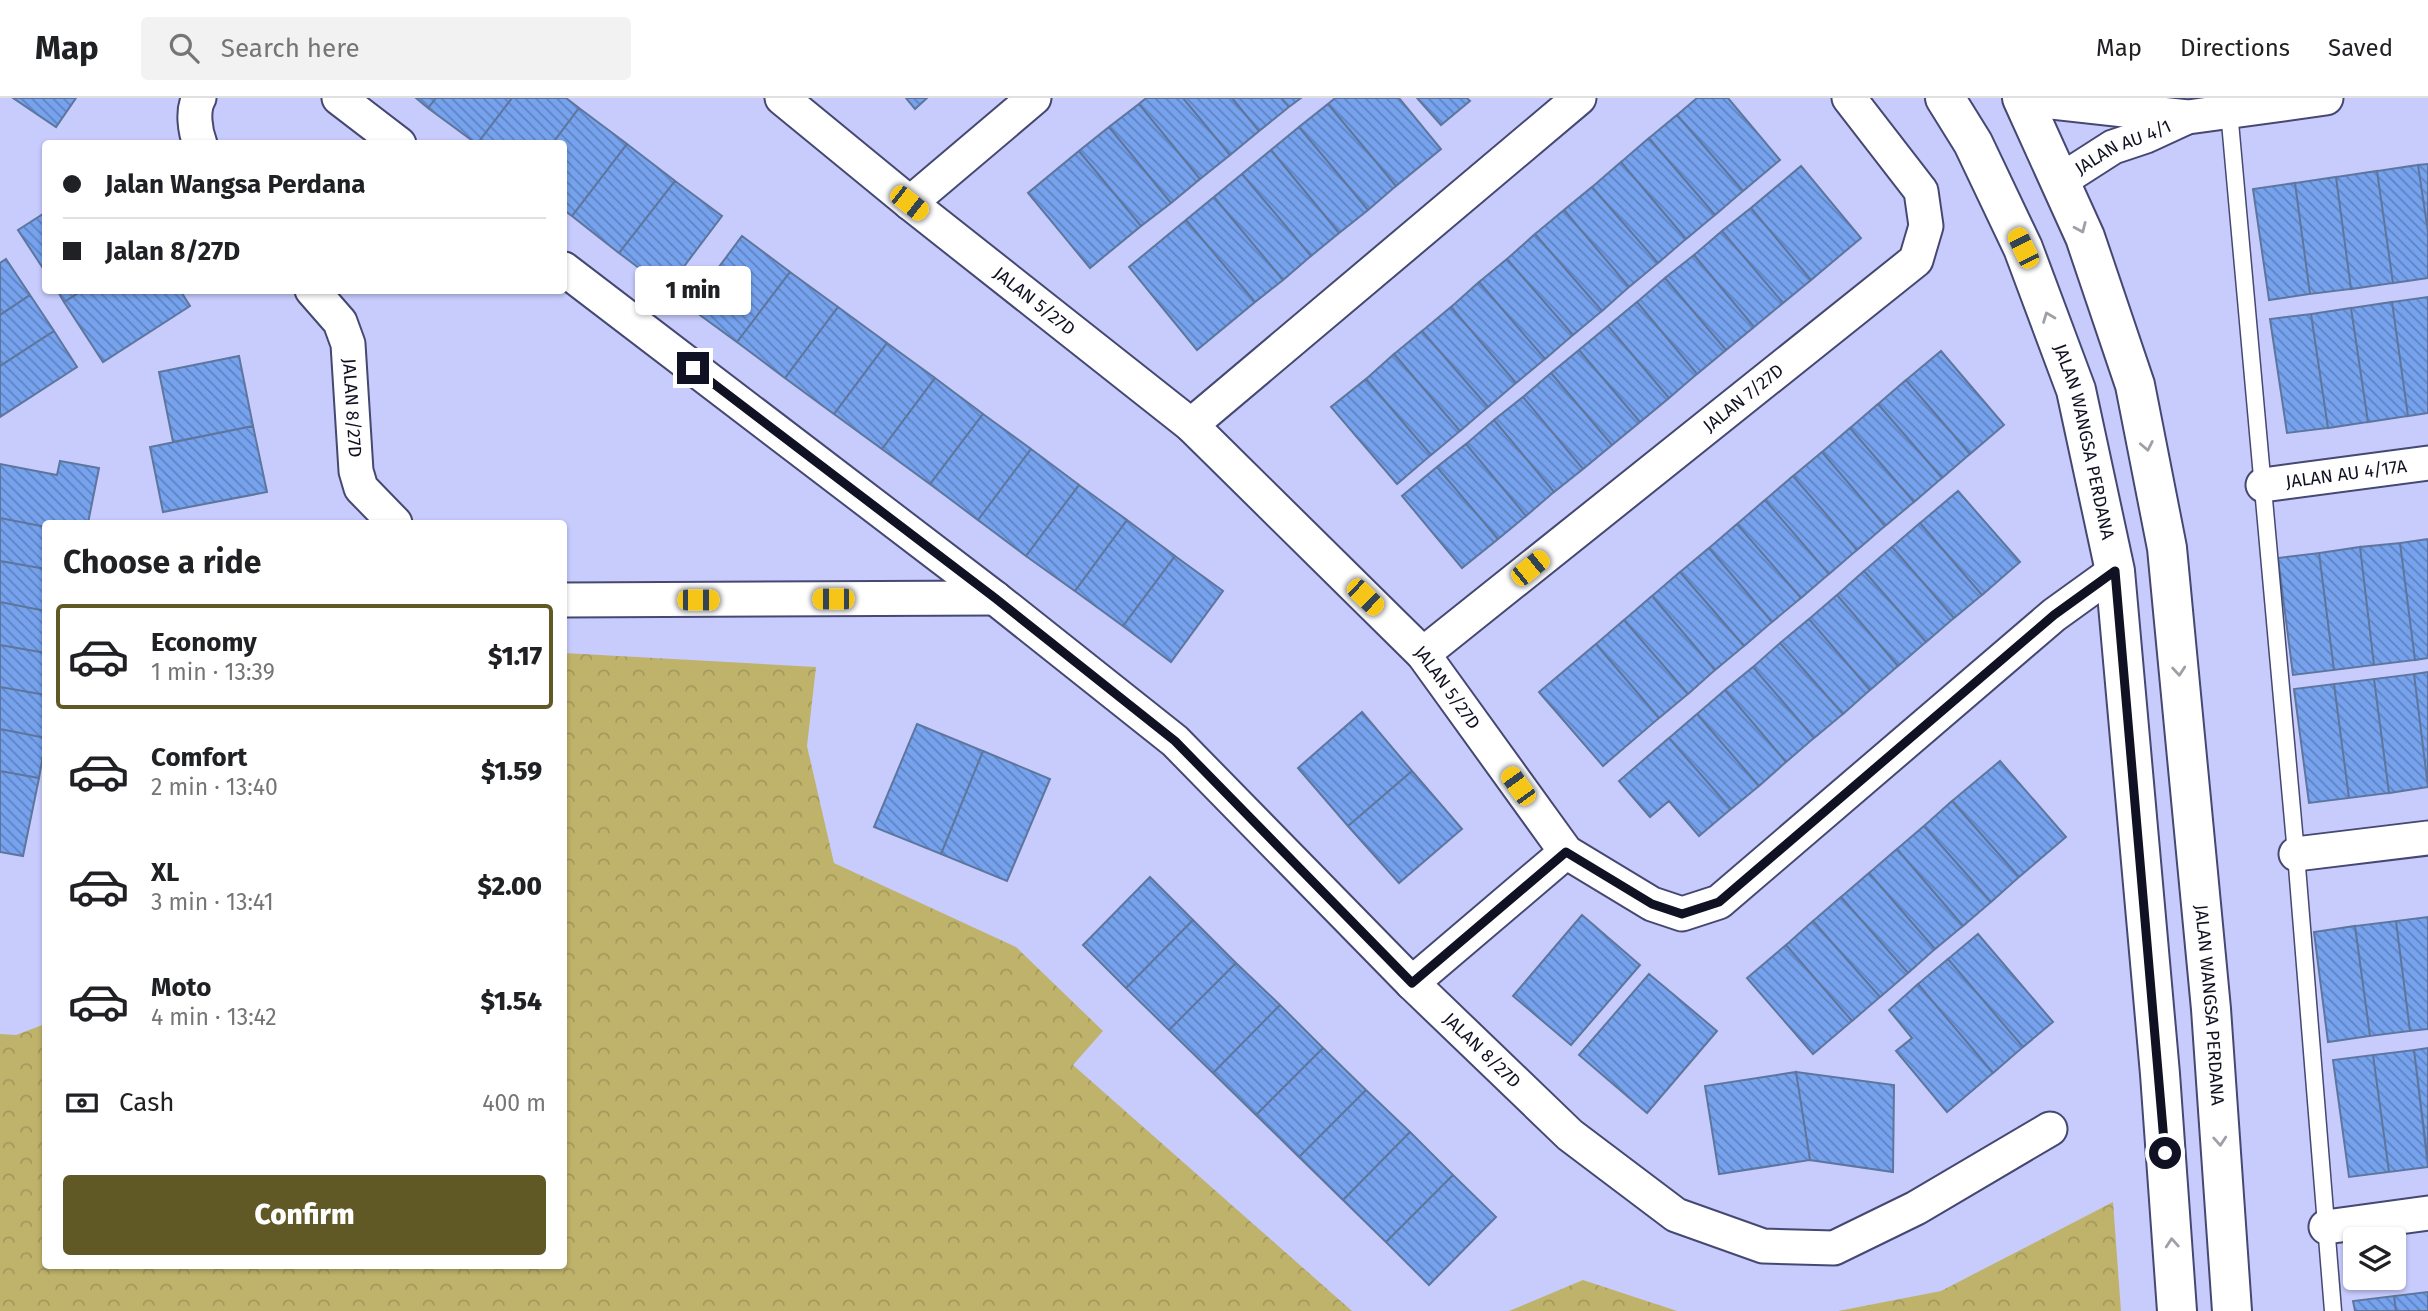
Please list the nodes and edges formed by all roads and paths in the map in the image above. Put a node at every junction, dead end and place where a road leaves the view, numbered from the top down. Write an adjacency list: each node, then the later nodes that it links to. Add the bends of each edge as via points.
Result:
1 (199, 98): 12 (street, via 195,116)
2 (339, 98): 13 (street)
3 (782, 98): 15 (street, JALAN 5/27D)
4 (1034, 98): 15 (street)
5 (1579, 98): 18 (street)
6 (1849, 98): 25 (street, JALAN 7/27D, via 1921,191 1927,226 1916,260)
7 (1945, 98): 22 (main road, JALAN WANGSA PERDANA, one-way to 7, via 2076,390 2023,248)
8 (2326, 98): 10 (street, JALAN AU 4/1)
9 (2022, 99): 11 (street, JALAN AU 4/1); 14 (main road, JALAN WANGSA PERDANA)
10 (2229, 111): 11 (street, JALAN AU 4/1); 20 (lane)
11 (2188, 117): 14 (street, JALAN AU 4/1, via 2113,147)
12 (199, 140)
13 (394, 140)
14 (2060, 181): 34 (main road, JALAN WANGSA PERDANA, one-way to 34, via 2085,236 2135,385 2167,548 2211,1009)
15 (909, 203): 18 (street, JALAN 5/27D)
16 (567, 271): 23 (street, JALAN 8/27D)
17 (316, 294): 21 (street, JALAN 8/27D, via 341,322 348,344 361,488)
18 (1191, 425): 25 (street, JALAN 5/27D)
19 (2428, 463): 20 (street, JALAN AU 4/17A)
20 (2263, 485): 28 (lane)
21 (393, 520)
22 (2115, 571): 27 (street, JALAN 5/27D, via 2054,615 1719,902 1682,914 1652,904); 33 (main road, JALAN WANGSA PERDANA, one-way to 22)
23 (995, 598): 24 (street); 29 (street, JALAN 8/27D, via 1175,741)
24 (567, 600)
25 (1423, 654): 27 (street, JALAN 5/27D)
26 (2428, 838): 28 (street)
27 (1566, 852): 29 (street)
28 (2296, 854): 32 (lane)
29 (1412, 983): 30 (street, JALAN 8/27D, via 1570,1135 1665,1207 1763,1245 1834,1248 1916,1208)
30 (2050, 1129)
31 (2428, 1213): 32 (street)
32 (2326, 1227): 35 (lane)
33 (2177, 1311)
34 (2232, 1311)
35 (2333, 1311)

